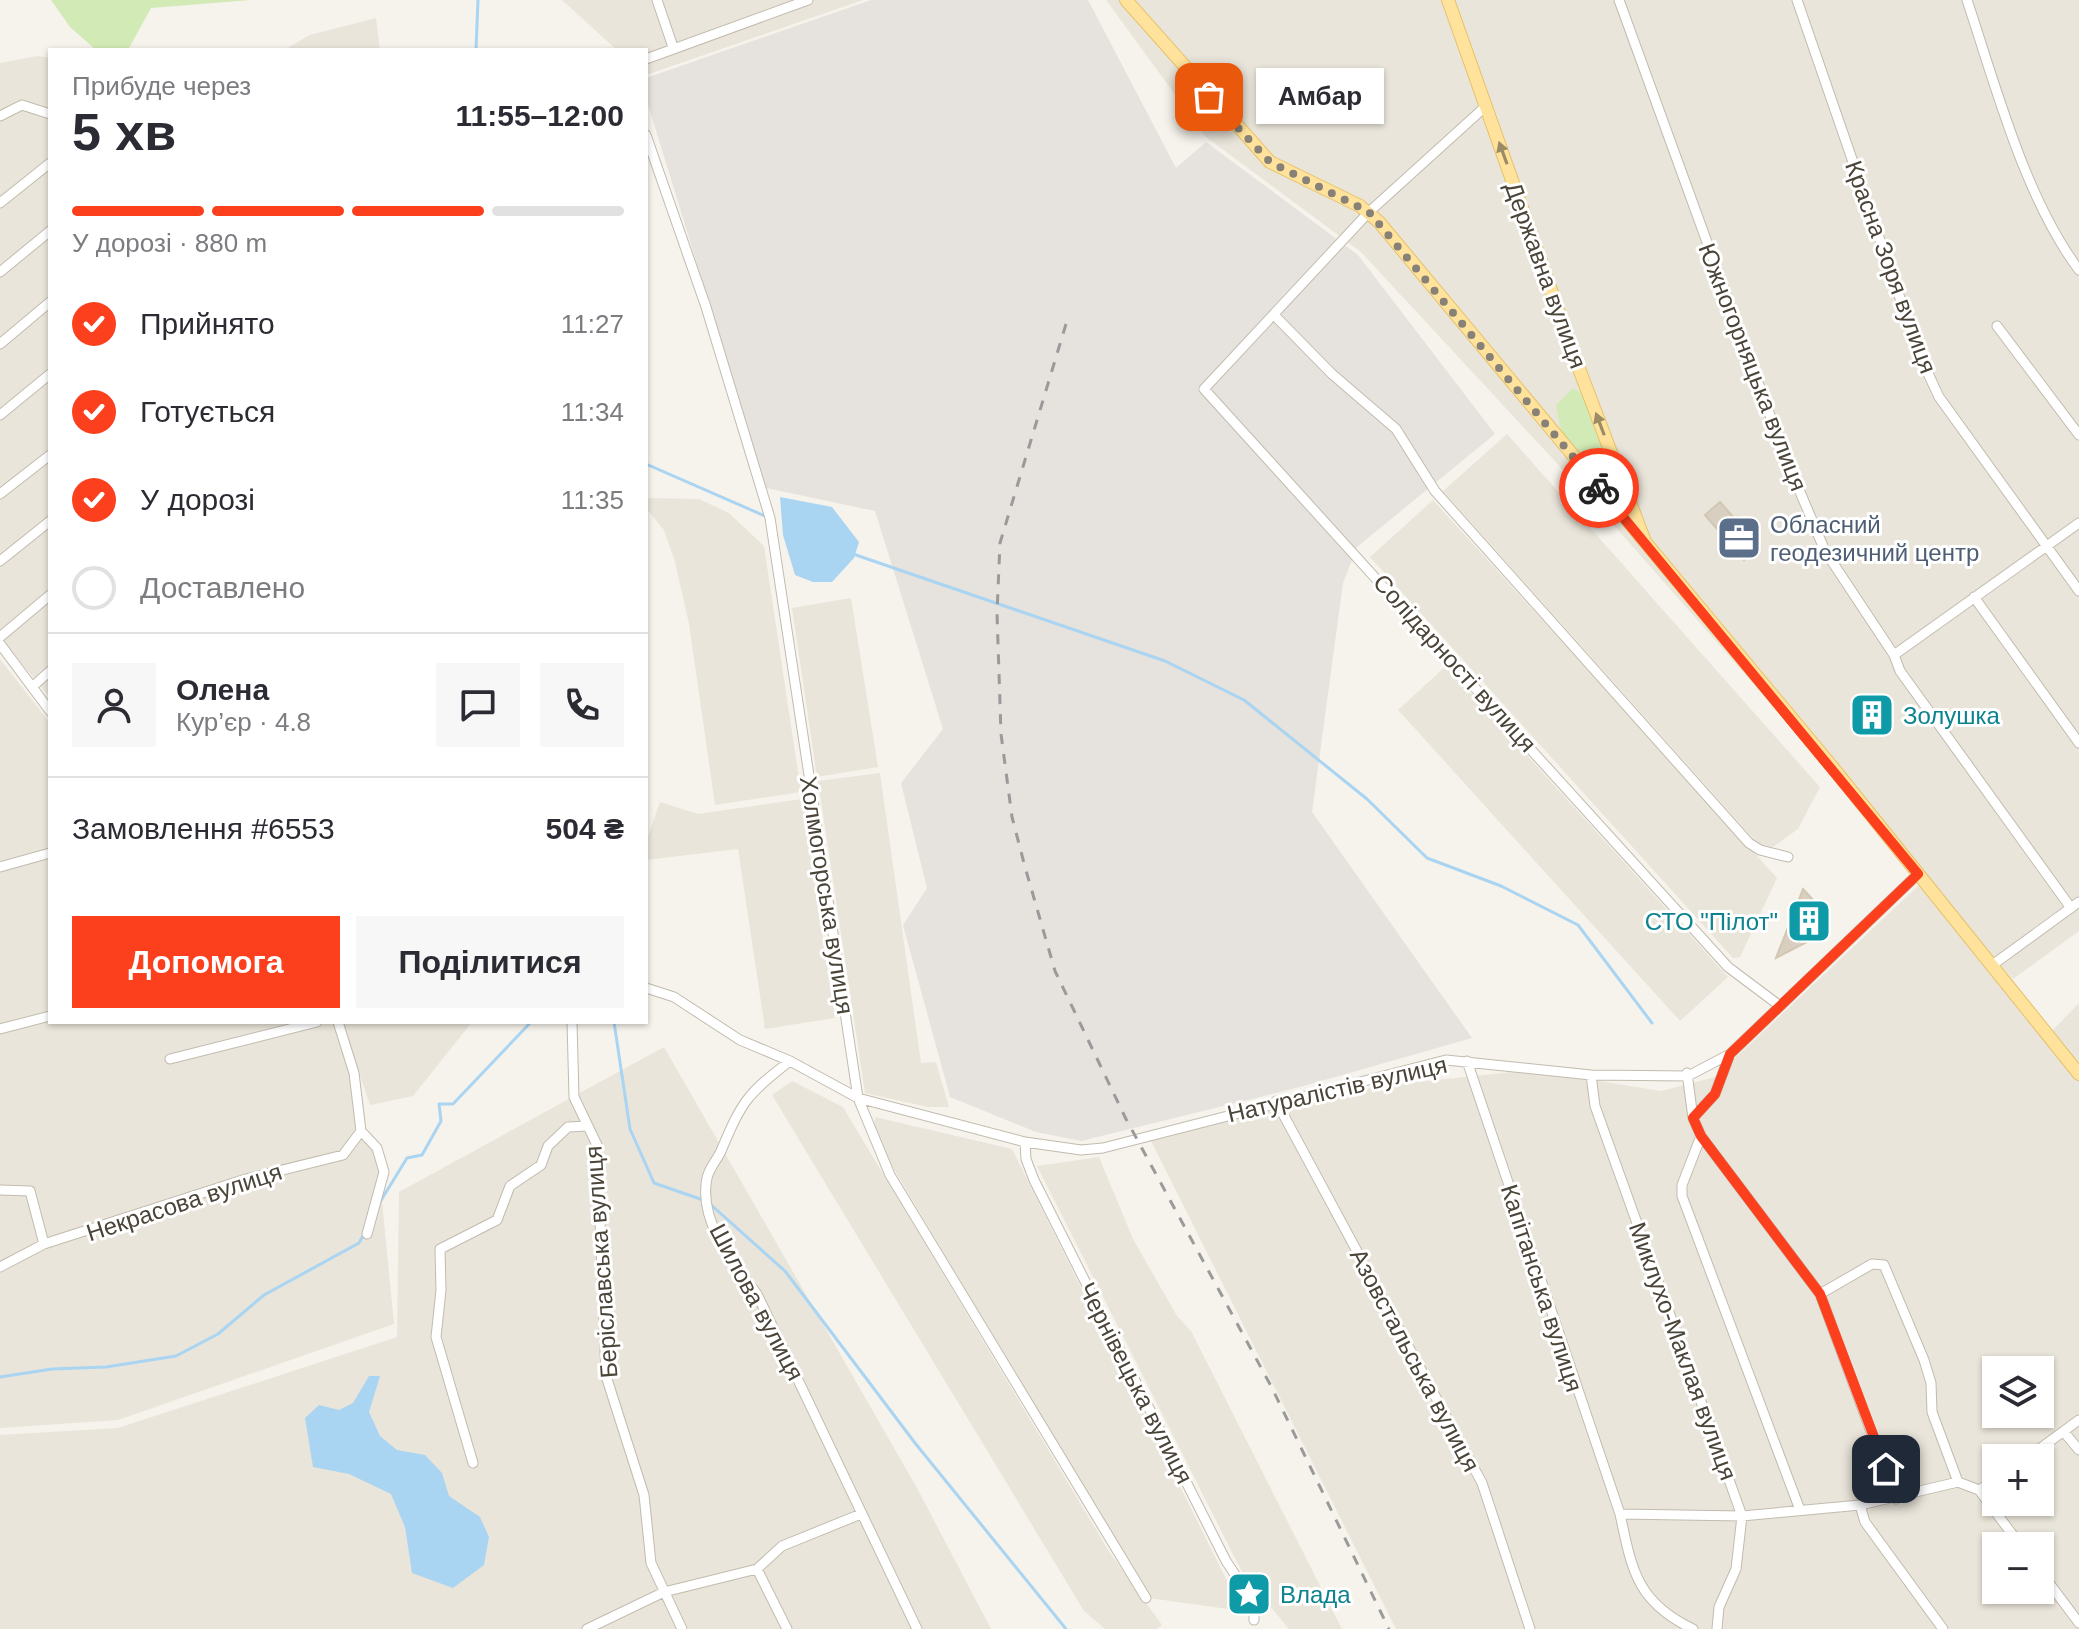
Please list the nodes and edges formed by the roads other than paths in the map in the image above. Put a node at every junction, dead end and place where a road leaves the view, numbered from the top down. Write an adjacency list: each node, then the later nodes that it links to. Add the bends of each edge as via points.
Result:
1 (657, 0): 8 (street)
2 (808, 0): 8 (street)
3 (1126, 0): 16 (main road, via 1270,162)
4 (1448, 0): 10 (main road, Державна вулиця)
5 (1619, 0): 39 (street, Южногорняцька вулиця, via 1784,454 1825,551)
6 (1797, 0): 31 (street, Красна Зоря вулиця, via 1920,356 1939,397)
7 (1967, 0): 18 (street, via 2054,238)
8 (673, 47): 9 (street)
9 (648, 58)
10 (1486, 106): 16 (street, Солідарності вулиця); 32 (main road, Державна вулиця, one-way to 10)
11 (48, 113): 12 (street, via 22,105)
12 (0, 116)
13 (648, 141): 64 (street, Холмогорська вулиця, via 706,307 770,518)
14 (48, 165): 15 (street)
15 (0, 203)
16 (1369, 212): 21 (street, Солідарності вулиця); 32 (main road)
17 (48, 233): 19 (street)
18 (2079, 270)
19 (0, 272)
20 (48, 304): 23 (street)
21 (1275, 316): 45 (street, via 1396,429 1435,491 1749,843); 51 (street, Солідарності вулиця, via 1204,389 1728,967)
22 (1997, 326): 26 (street)
23 (0, 344)
24 (48, 376): 25 (street)
25 (0, 415)
26 (2079, 435)
27 (48, 457): 28 (street)
28 (0, 494)
29 (48, 523): 33 (street)
30 (2079, 523): 31 (street)
31 (2046, 545): 34 (street, Красна Зоря вулиця); 36 (street)
32 (1648, 549): 47 (main road)
33 (0, 561)
34 (2079, 591)
35 (48, 597): 37 (street)
36 (1974, 597): 39 (street); 43 (street)
37 (0, 637)
38 (0, 644): 41 (street)
39 (1894, 655): 48 (street, Южногорняцька вулиця, via 1900,671)
40 (48, 673): 41 (street)
41 (32, 687): 42 (street)
42 (48, 708)
43 (2079, 743)
44 (48, 854): 46 (street)
45 (1788, 857)
46 (0, 867)
47 (1918, 874): 49 (main road); 51 (street, Натуралістів вулиця)
48 (2075, 905): 49 (street)
49 (1991, 966): 62 (main road)
50 (648, 989): 59 (street, Натуралістів вулиця, via 674,997 740,1040)
51 (1780, 1006): 57 (street, Натуралістів вулиця)
52 (48, 1017): 56 (street)
53 (309, 1024): 58 (street)
54 (339, 1024): 68 (street, via 354,1073)
55 (572, 1024): 67 (street, Беріславська вулиця, via 574,1097)
56 (0, 1029)
57 (1730, 1054): 61 (street, Натуралістів вулиця, via 1711,1067); 66 (street, via 1715,1094)
58 (170, 1059)
59 (790, 1061): 64 (street, Натуралістів вулиця); 87 (street, Шилова вулиця, via 754,1089 734,1115 707,1177 708,1202 715,1230 757,1294)
60 (1467, 1061): 63 (street, Натуралістів вулиця); 65 (street, Натуралістів вулиця, via 1446,1060); 88 (street, Капітанська вулиця)
61 (1687, 1073): 63 (street, Натуралістів вулиця); 66 (street)
62 (2079, 1074)
63 (1591, 1075): 89 (street, Миклухо-Маклая вулиця, via 1595,1106)
64 (858, 1098): 70 (street, Натуралістів вулиця); 94 (street, Холмогорська вулиця, via 890,1175)
65 (1276, 1101): 70 (street, Натуралістів вулиця, via 1103,1148); 101 (street, Азовстальська вулиця, via 1482,1483)
66 (1693, 1118): 69 (street)
67 (588, 1126): 80 (street, via 568,1127 548,1146 541,1165 510,1186 497,1220 440,1249 436,1337); 93 (street, Беріславська вулиця, via 597,1145 606,1376 644,1495 651,1563)
68 (361, 1131): 72 (street, via 377,1148 384,1172); 73 (street, Некрасова вулиця, via 343,1155 246,1179)
69 (1701, 1136): 75 (street); 86 (street, via 1682,1196)
70 (1025, 1142): 95 (street, Чернівецька вулиця, via 1034,1180 1226,1561 1254,1603)
71 (0, 1190): 73 (street, via 30,1191)
72 (367, 1234)
73 (44, 1244): 74 (street, Некрасова вулиця)
74 (0, 1267)
75 (1820, 1294): 81 (street, via 1872,1264 1890,1272 1924,1360 1932,1412); 84 (street)
76 (2079, 1420): 77 (street)
77 (2064, 1432): 78 (street); 79 (street)
78 (2047, 1444)
79 (2079, 1450)
80 (473, 1463)
81 (1958, 1482): 83 (street); 84 (street)
82 (1982, 1488): 83 (street)
83 (1979, 1490): 90 (street)
84 (1896, 1499): 85 (street)
85 (1860, 1505): 86 (street); 104 (street, via 1865,1522)
86 (1800, 1510): 89 (street)
87 (861, 1514): 91 (street, via 782,1546); 100 (street, Шилова вулиця)
88 (1620, 1514): 89 (street); 102 (street, Капітанська вулиця, via 1639,1586 1669,1617)
89 (1742, 1516): 103 (street, Миклухо-Маклая вулиця, via 1736,1569 1719,1607)
90 (2010, 1532)
91 (757, 1569): 93 (street); 99 (street)
92 (2054, 1590): 96 (street)
93 (664, 1592): 97 (street); 98 (street, Беріславська вулиця)
94 (1146, 1598)
95 (1254, 1620)
96 (2079, 1623)
97 (587, 1629)
98 (682, 1629)
99 (787, 1629)
100 (917, 1629)
101 (1530, 1629)
102 (1693, 1629)
103 (1717, 1629)
104 (1943, 1629)

